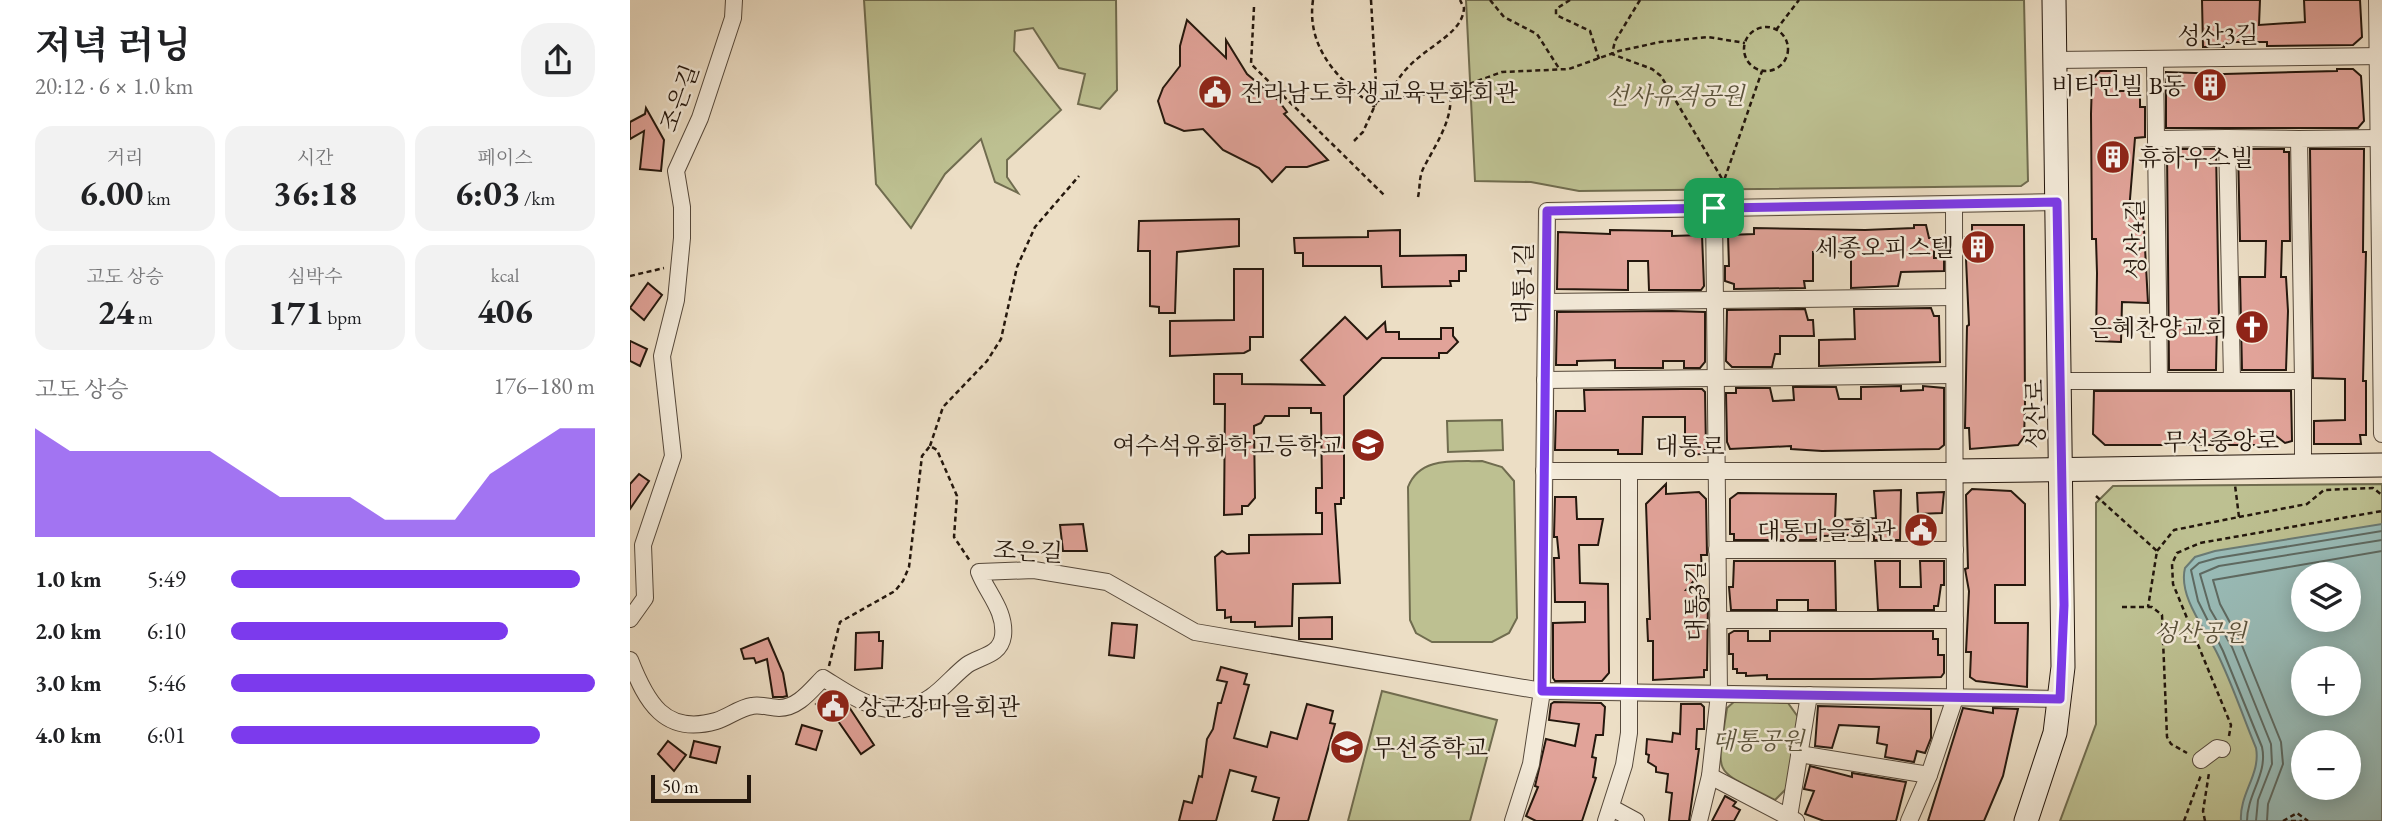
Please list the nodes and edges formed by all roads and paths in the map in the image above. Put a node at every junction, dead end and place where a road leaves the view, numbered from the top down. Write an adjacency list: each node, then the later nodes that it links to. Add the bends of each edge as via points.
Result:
1 (734, 0): 37 (street, 조은길, via 733,18 700,117 676,171 682,222)
2 (1313, 0): 24 (path, via 1312,23 1323,58)
3 (1371, 0): 22 (path)
4 (1460, 0): 23 (path, via 1464,8 1460,23 1406,66)
5 (1490, 0): 19 (path, via 1499,13 1537,34)
6 (1570, 0): 16 (path, via 1556,9 1556,15 1590,31)
7 (1640, 0): 14 (path, via 1615,40)
8 (1799, 0): 12 (path)
9 (2054, 0): 18 (street, 성산로)
10 (2377, 0): 15 (street)
11 (1254, 7): 32 (path, via 1251,64)
12 (1776, 30): 13 (path, via 1756,30); 20 (path, via 1786,41 1787,55 1779,67)
13 (1745, 43): 14 (path, via 1694,38); 20 (path, via 1747,61)
14 (1612, 54): 16 (path); 31 (path, via 1661,76)
15 (2380, 56): 17 (street, 성산3길); 26 (street)
16 (1599, 59): 19 (path)
17 (2155, 59): 18 (street, 성산3길); 27 (street, 성산4길)
18 (2055, 60): 34 (street, 성산로)
19 (1560, 70): 21 (path, via 1502,72)
20 (1762, 71): 31 (path)
21 (1450, 90): 23 (path); 33 (path, via 1447,120 1437,149 1422,171)
22 (1377, 101): 23 (path); 24 (path)
23 (1389, 101)
24 (1375, 107): 29 (path)
25 (2227, 138): 27 (street); 28 (street); 46 (street)
26 (2379, 138): 28 (street); 42 (street)
27 (2156, 139): 48 (street, 성산4길)
28 (2299, 139): 49 (street)
29 (1354, 141)
30 (1079, 176): 51 (path, via 1035,227 1017,267 1001,339 982,367 943,407)
31 (1724, 182): 36 (path)
32 (1385, 196)
33 (1418, 197)
34 (2057, 202): 35 (street, 대통1길); 47 (street, 성산로)
35 (1954, 204): 36 (street, 대통1길); 39 (street)
36 (1714, 208): 40 (street, 대통3길); 41 (street, 대통1길, via 1547,211)
37 (680, 265): 38 (path); 70 (street, 조은길, via 662,356 673,456 643,545 645,598)
38 (630, 276)
39 (1954, 297): 40 (street); 43 (street)
40 (1715, 299): 41 (street); 44 (street, 대통3길)
41 (1546, 302): 45 (street, 대통1길)
42 (2381, 335): 50 (street)
43 (1954, 375): 44 (street); 57 (street)
44 (1716, 378): 45 (street); 58 (street, 대통3길)
45 (1545, 380): 55 (street, 대통1길)
46 (2232, 380): 48 (street); 49 (street)
47 (2060, 381): 48 (street); 54 (street, 성산로)
48 (2160, 381)
49 (2302, 381): 53 (street)
50 (2382, 434)
51 (930, 446): 67 (path, via 937,450 957,496 955,541); 74 (path, via 922,456 906,575 895,592 840,622)
52 (2382, 465): 53 (street, 무선중앙로)
53 (2303, 466): 54 (street, 무선중앙로)
54 (2062, 469): 57 (street, 대통로); 80 (street, 성산로)
55 (1544, 471): 56 (street); 75 (street, 대통1길)
56 (1629, 471): 58 (street, 대통로); 76 (street, 대통로)
57 (1955, 471): 58 (street, 대통로); 65 (street)
58 (1717, 473): 64 (street, 대통3길)
59 (2235, 484): 63 (path)
60 (2382, 495): 63 (path, via 2373,488 2324,490 2306,504)
61 (2096, 496): 66 (path)
62 (2382, 511): 81 (path, via 2200,543 2177,553 2172,568 2180,604 2231,725)
63 (2239, 517): 66 (path, via 2174,530)
64 (1717, 550): 65 (street); 72 (street, 대통3길)
65 (1955, 550): 71 (street)
66 (2157, 551): 69 (path)
67 (979, 572): 74 (street, 조은길, via 998,607 1003,626 1000,645 989,656 967,665 930,698 887,711); 75 (street, 조은길, via 1034,570 1107,582 1195,632)
68 (2122, 607): 69 (path)
69 (2148, 607): 83 (path, via 2156,608 2162,617 2167,740)
70 (630, 620)
71 (1955, 620): 72 (street); 79 (street)
72 (1718, 621): 77 (street, 대통3길)
73 (630, 660): 74 (street, via 648,701 663,715 683,723 720,720 751,706 787,707)
74 (823, 678)
75 (1542, 691): 76 (street, 조은길); 88 (street, 대통1길, via 1531,764)
76 (1631, 693): 77 (street, 조은길); 86 (street, 대통로, via 1627,748)
77 (1719, 694): 78 (street, 조은길); 85 (street, 대통3길)
78 (1810, 695): 79 (street, 조은길); 82 (street)
79 (1955, 698): 80 (street, 조은길); 84 (street)
80 (2060, 699): 92 (street, 성산로, via 2055,733)
81 (2222, 749): 83 (street); 94 (path, via 2207,779)
82 (1799, 754): 84 (street); 87 (street)
83 (2201, 760): 93 (path, via 2204,766)
84 (1929, 775): 91 (street)
85 (1710, 776): 87 (street); 90 (street, 대통3길)
86 (1609, 814): 89 (street)
87 (1793, 819)
88 (1513, 821)
89 (1636, 821)
90 (1699, 821)
91 (1909, 821)
92 (2026, 821)
93 (2183, 821)
94 (2205, 821)
95 (2283, 821): 98 (path, via 2297,813)
96 (2291, 821): 97 (path)
97 (2302, 821)
98 (2308, 821)

